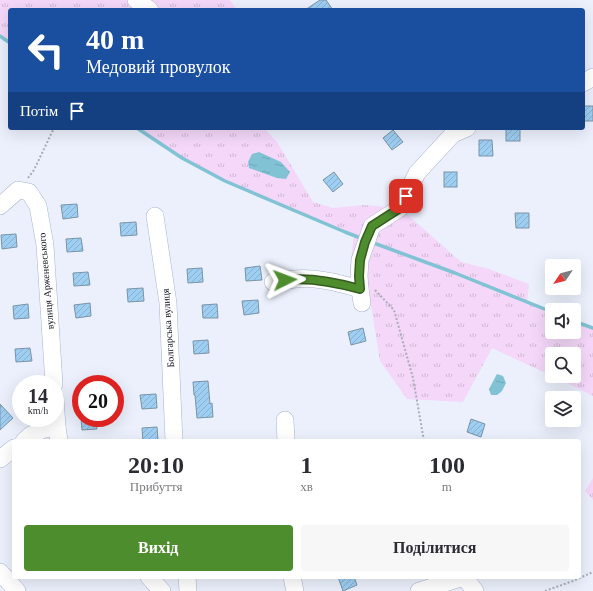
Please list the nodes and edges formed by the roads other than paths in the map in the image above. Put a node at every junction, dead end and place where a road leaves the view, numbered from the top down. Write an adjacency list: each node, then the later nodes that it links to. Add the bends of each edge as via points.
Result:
1 (136, 0): 2 (street)
2 (147, 8)
3 (462, 130): 6 (street, via 453,134 417,173 400,208 372,226 360,260 361,296 345,284 321,280 296,279)
4 (0, 206): 7 (street, вулиця Арженевського, via 18,190 29,192 38,206 45,245)
5 (155, 216): 11 (street, Болгарська вулиця, via 168,303)
6 (273, 282)
7 (53, 375)
8 (286, 420): 12 (street)
9 (58, 434): 10 (street, via 44,429)
10 (26, 439)
11 (174, 439)
12 (286, 439)
13 (12, 450): 14 (street)
14 (0, 459)
15 (0, 572): 21 (street)
16 (151, 579): 22 (street)
17 (186, 579): 23 (street)
18 (292, 579): 24 (street)
19 (458, 579): 25 (street)
20 (466, 579): 26 (street)
21 (17, 591)
22 (162, 591)
23 (188, 591)
24 (295, 591)
25 (419, 591)
26 (475, 591)

